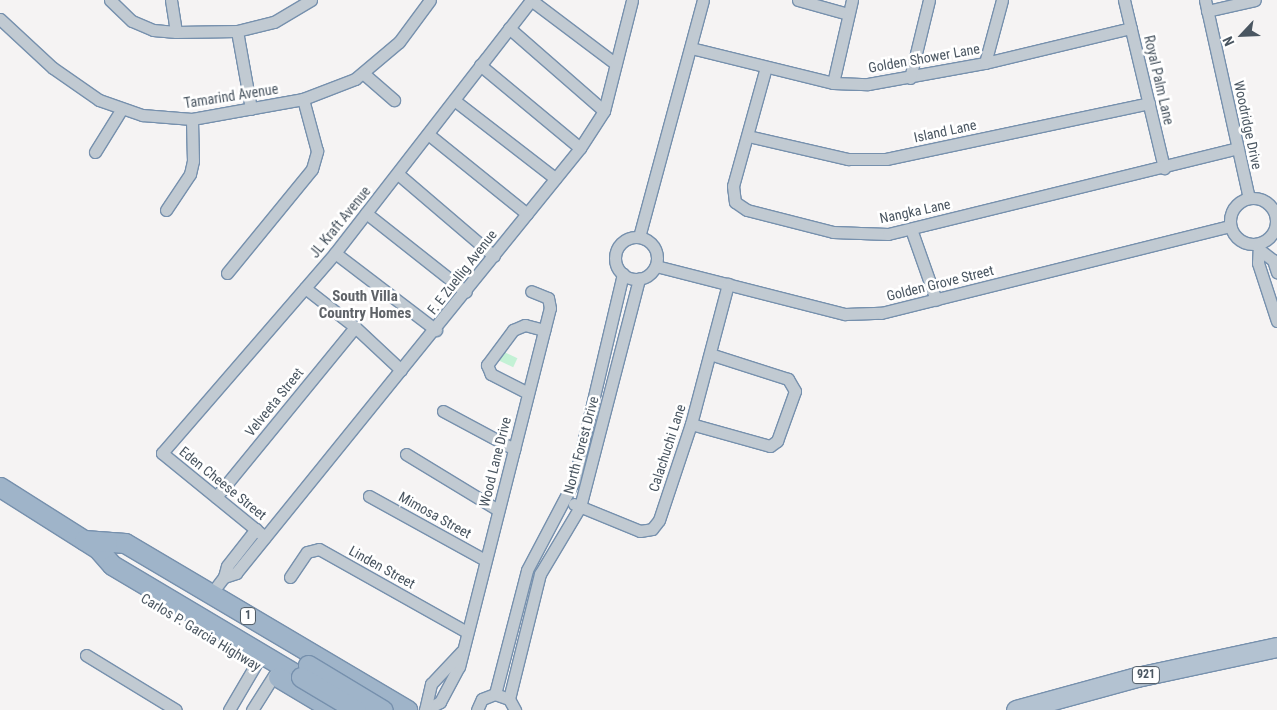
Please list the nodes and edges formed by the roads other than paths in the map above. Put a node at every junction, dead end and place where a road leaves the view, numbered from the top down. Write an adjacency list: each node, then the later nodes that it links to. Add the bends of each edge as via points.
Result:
1 (110, 0): 22 (street, via 132,21 153,30)
2 (172, 0): 22 (street)
3 (289, 0): 16 (street)
4 (311, 0): 16 (street)
5 (430, 0): 28 (street, Tamarind Avenue, via 399,42)
6 (531, 0): 19 (street, JL Kraft Avenue); 25 (street)
7 (632, 0): 25 (street, F. E Zuellig Avenue)
8 (704, 0): 23 (street)
9 (798, 0): 17 (street)
10 (852, 0): 17 (street)
11 (929, 0): 29 (street)
12 (1002, 0): 24 (street)
13 (1124, 0): 20 (street, Royal Palm Lane)
14 (1255, 0): 15 (street)
15 (1206, 5): 42 (street, Woodridge Drive)
16 (291, 12): 21 (street, via 274,22)
17 (848, 14): 30 (street)
18 (0, 20): 36 (street, Tamarind Avenue, via 78,88)
19 (509, 28): 26 (street, JL Kraft Avenue); 37 (street)
20 (1131, 28): 24 (street, Golden Shower Lane); 34 (street, Royal Palm Lane)
21 (237, 31): 22 (street); 35 (street)
22 (176, 32)
23 (691, 48): 27 (street, Golden Shower Lane); 54 (street)
24 (984, 63): 29 (street, Golden Shower Lane)
25 (616, 64): 37 (street, F. E Zuellig Avenue)
26 (480, 65): 33 (street, JL Kraft Avenue); 41 (street)
27 (766, 67): 30 (street, Golden Shower Lane); 40 (street, Nangka Lane)
28 (364, 74): 31 (street, Tamarind Avenue); 32 (street)
29 (910, 78): 30 (street, Golden Shower Lane, via 868,84)
30 (833, 83)
31 (303, 99): 35 (street, Tamarind Avenue); 60 (street, via 317,151 312,169)
32 (394, 100)
33 (454, 100): 39 (street, JL Kraft Avenue); 46 (street)
34 (1149, 103): 40 (street, Island Lane, via 886,159 848,159); 44 (street, Royal Palm Lane)
35 (251, 109): 38 (street, Tamarind Avenue)
36 (121, 110): 38 (street, Tamarind Avenue); 43 (street)
37 (604, 111): 41 (street, F. E Zuellig Avenue)
38 (192, 119): 48 (street, via 193,161 190,174)
39 (428, 134): 45 (street, JL Kraft Avenue); 50 (street)
40 (748, 136): 53 (street, Nangka Lane, via 733,186 735,202 740,207 851,234 888,234)
41 (580, 148): 46 (street, F. E Zuellig Avenue)
42 (1238, 148): 44 (street, Nangka Lane); 47 (street, Woodridge Drive)
43 (95, 152)
44 (1164, 168): 53 (street, Nangka Lane)
45 (398, 174): 49 (street, JL Kraft Avenue); 57 (street)
46 (555, 178): 50 (street, F. E Zuellig Avenue)
47 (1249, 198): 51 (street, via 1268,204); 52 (street, via 1234,208)
48 (166, 210)
49 (366, 213): 56 (street, JL Kraft Avenue); 66 (street)
50 (528, 214): 57 (street, F. E Zuellig Avenue)
51 (1276, 217): 55 (street, via 1272,234)
52 (1230, 226): 55 (street, via 1238,239); 67 (street, Golden Grove Street)
53 (911, 229): 67 (street)
54 (639, 237): 58 (street, via 655,248); 61 (street, via 626,239 617,249 616,263)
55 (1260, 248): 59 (street, via 1273,260); 68 (street, via 1258,263)
56 (335, 253): 64 (street, JL Kraft Avenue); 70 (street)
57 (494, 256): 66 (street, F. E Zuellig Avenue)
58 (656, 266): 62 (street); 63 (street, Golden Grove Street)
59 (1277, 272)
60 (227, 273)
61 (623, 274): 62 (street); 83 (street, North Forest Drive, via 574,481)
62 (639, 279): 84 (street, North Forest Drive)
63 (728, 284): 67 (street, Golden Grove Street, via 845,314 881,313); 72 (street, Calachuchi Lane)
64 (305, 288): 69 (street); 78 (street, JL Kraft Avenue)
65 (531, 291): 71 (street, Wood Lane Drive, via 550,300)
66 (466, 292): 70 (street, F. E Zuellig Avenue)
67 (936, 300)
68 (1277, 321)
69 (355, 327): 73 (street); 82 (street, Velveeta Street)
70 (436, 330): 73 (street, F. E Zuellig Avenue)
71 (544, 330): 74 (street, Wood Lane Drive); 74 (street, via 525,326 516,328 487,365 491,374)
72 (710, 354): 76 (street, Calachuchi Lane); 76 (street, via 788,379 795,391 777,441 770,446)
73 (402, 370): 86 (street, F. E Zuellig Avenue)
74 (528, 393): 77 (street, Wood Lane Drive)
75 (443, 412): 77 (street)
76 (691, 424): 84 (street, Calachuchi Lane, via 659,520 652,529 640,531)
77 (514, 449): 85 (street, Wood Lane Drive)
78 (162, 453): 82 (street, Eden Cheese Street)
79 (406, 454): 85 (street)
80 (0, 487): 87 (highway, Carlos P. Garcia Highway / 1)
81 (369, 496): 88 (street, Mimosa Street)
82 (216, 497): 86 (street, Eden Cheese Street)
83 (566, 501): 84 (street, Calachuchi Lane); 94 (street, North Forest Drive, via 527,570)
84 (580, 507): 96 (street, North Forest Drive, via 540,574)
85 (498, 510): 88 (street, Wood Lane Drive)
86 (261, 533): 90 (street, F. E Zuellig Avenue, via 236,573 224,577)
87 (91, 545): 90 (highway, Carlos P. Garcia Highway / 1, via 125,543); 97 (highway, Carlos P. Garcia Highway / 1, via 106,576); 98 (highway, Carlos P. Garcia Highway / 1, via 112,565)
88 (485, 560): 91 (street, Wood Lane Drive)
89 (290, 577): 91 (street, Linden Street, via 307,552 318,549)
90 (211, 594): 99 (highway, Carlos P. Garcia Highway / 1)
91 (467, 632): 93 (street, Wood Lane Drive)
92 (1277, 646): 113 (main road, 921, via 1137,677)
93 (462, 651): 110 (street, Wood Lane Drive, via 431,684); 110 (street, Wood Lane Drive, via 457,672 446,694 440,702)
94 (505, 653): 96 (street); 101 (street, North Forest Drive)
95 (86, 655): 104 (street)
96 (519, 657): 102 (street, North Forest Drive)
97 (256, 664): 100 (highway, Carlos P. Garcia Highway / 1); 105 (street)
98 (304, 671): 107 (highway, Carlos P. Garcia Highway / 1, bridge); 108 (highway, Carlos P. Garcia Highway / 1, bridge)
99 (341, 671): 103 (highway); 109 (highway, Carlos P. Garcia Highway / 1)
100 (274, 675): 103 (highway, Carlos P. Garcia Highway / 1); 106 (street)
101 (495, 694): 102 (street); 111 (street, via 482,700)
102 (509, 698): 112 (street)
103 (327, 707)
104 (176, 710)
105 (228, 710)
106 (252, 710)
107 (356, 710)
108 (383, 710)
109 (407, 710)
110 (425, 710)
111 (477, 710)
112 (515, 710)
113 (1016, 710)

